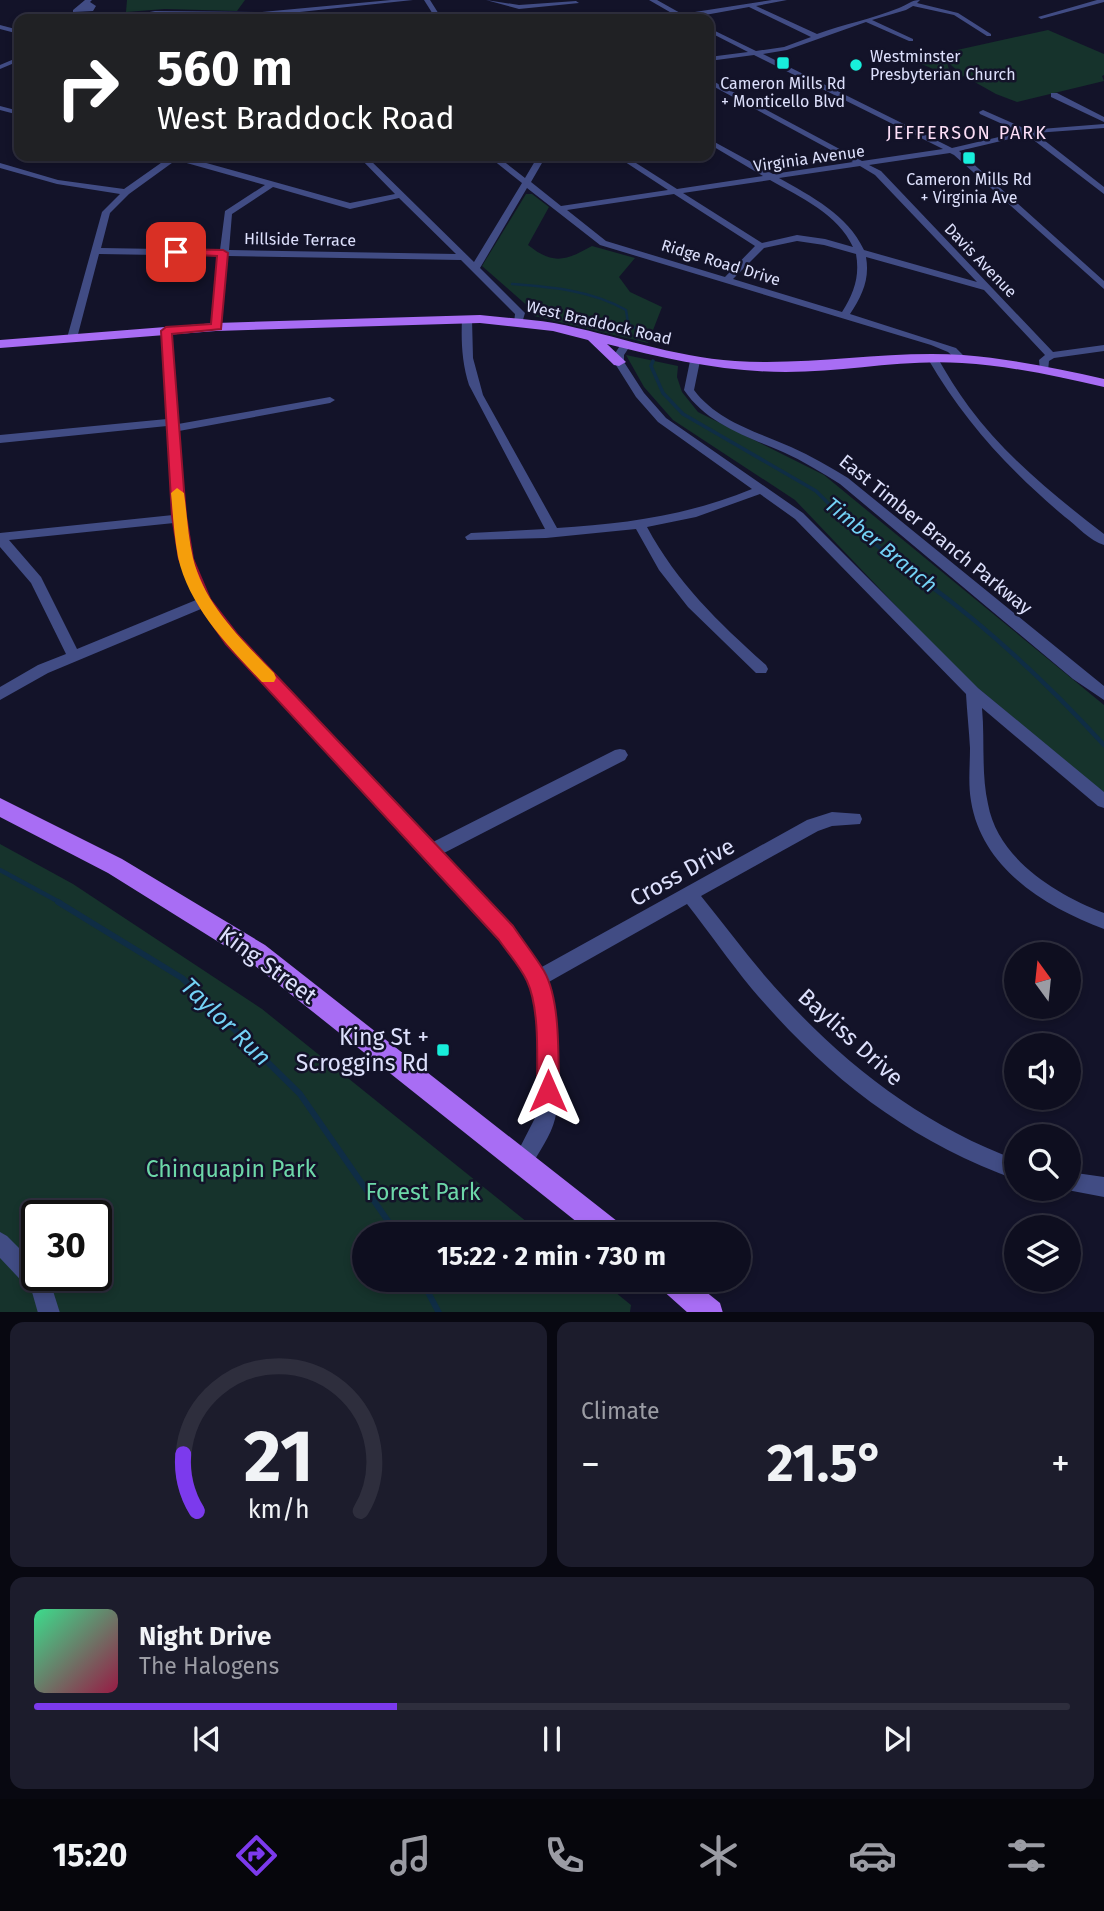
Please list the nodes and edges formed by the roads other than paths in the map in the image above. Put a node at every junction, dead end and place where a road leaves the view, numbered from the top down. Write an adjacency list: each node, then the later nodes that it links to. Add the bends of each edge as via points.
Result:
1 (410, 0): 9 (street)
2 (489, 0): 8 (street, via 519,7)
3 (652, 0): 15 (street)
4 (738, 0): 10 (street)
5 (785, 0): 10 (street)
6 (1104, 0): 17 (street)
7 (915, 2): 18 (street); 20 (street, via 956,14)
8 (576, 3)
9 (346, 6): 13 (street); 14 (street)
10 (750, 6): 16 (street); 21 (street)
11 (152, 14): 12 (street)
12 (206, 14)
13 (266, 14)
14 (349, 14)
15 (678, 14)
16 (707, 14)
17 (1041, 17)
18 (867, 20): 21 (street); 22 (street)
19 (714, 33): 23 (street)
20 (989, 35)
21 (817, 37): 23 (street)
22 (911, 40)
23 (756, 54): 24 (street); 32 (street)
24 (714, 58)
25 (714, 84): 39 (street, Davis Avenue)
26 (1054, 96): 28 (street)
27 (984, 112): 30 (street)
28 (1104, 120)
29 (1104, 126): 30 (street, Virginia Avenue)
30 (1027, 132): 32 (street, Virginia Avenue); 42 (street)
31 (714, 144): 43 (street)
32 (952, 150): 39 (street, Virginia Avenue); 58 (street)
33 (167, 161): 47 (street)
34 (191, 161): 45 (street)
35 (367, 161): 49 (street)
36 (498, 161): 44 (street, Ridge Road Drive)
37 (539, 161): 44 (street)
38 (628, 161): 48 (street)
39 (864, 164): 43 (street, Virginia Avenue); 59 (street, Davis Avenue, via 878,173)
40 (0, 165): 47 (street, via 57,183)
41 (1104, 174): 42 (street)
42 (1086, 177): 46 (street)
43 (771, 178): 48 (street, Virginia Avenue); 53 (street, via 829,212)
44 (526, 183): 50 (street, Ridge Road Drive); 56 (street)
45 (271, 185): 49 (street, via 350,206); 54 (street, via 228,213)
46 (1104, 191)
47 (126, 192): 52 (street, via 106,212)
48 (675, 192): 50 (street, Virginia Avenue); 51 (street)
49 (400, 195): 55 (street)
50 (559, 209): 57 (street, Ridge Road Drive, via 603,243)
51 (761, 246): 53 (street, via 797,237); 57 (street)
52 (95, 251): 54 (street, Hillside Terrace); 66 (street)
53 (859, 252): 59 (street); 60 (street, via 864,277 859,297)
54 (223, 253): 55 (street, Hillside Terrace); 63 (street)
55 (463, 257): 56 (street)
56 (475, 269): 62 (street, via 520,313)
57 (727, 280): 60 (street, Ridge Road Drive)
58 (1104, 286)
59 (988, 288): 70 (street, Davis Avenue)
60 (845, 315): 72 (street, Ridge Road Drive, via 935,343)
61 (467, 319): 62 (main road, West Braddock Road); 63 (main road, West Braddock Road); 83 (street, via 469,372 478,396)
62 (519, 321): 65 (main road, West Braddock Road)
63 (216, 327): 64 (main road, West Braddock Road)
64 (166, 331): 66 (main road, West Braddock Road); 78 (street)
65 (592, 336): 68 (main road, West Braddock Road); 74 (main road)
66 (72, 338): 67 (main road, West Braddock Road)
67 (0, 344)
68 (625, 345): 73 (main road, West Braddock Road); 74 (street)
69 (1104, 348): 70 (street)
70 (1051, 355): 75 (street, via 1044,360)
71 (933, 359): 72 (main road, West Braddock Road); 73 (main road, West Braddock Road, via 787,369); 86 (street, via 951,393 982,432)
72 (962, 359): 75 (main road, West Braddock Road)
73 (695, 361): 92 (street, East Timber Branch Parkway, via 689,390 701,406 844,481)
74 (619, 362): 80 (street, via 662,420)
75 (1044, 369): 76 (main road, West Braddock Road)
76 (1104, 383)
77 (330, 400): 78 (street)
78 (172, 425): 79 (street); 81 (street)
79 (0, 439)
80 (762, 489): 82 (street, via 704,513); 90 (street, via 799,516)
81 (180, 518): 85 (street); 87 (street, via 186,559)
82 (640, 526): 83 (street); 89 (street, via 662,565 696,609)
83 (553, 532): 84 (street)
84 (471, 537)
85 (0, 538): 88 (street, via 36,580)
86 (1104, 541)
87 (204, 601): 88 (street); 97 (street, via 232,640)
88 (74, 656): 91 (street)
89 (761, 669)
90 (973, 692): 94 (street); 99 (street, via 981,809 990,832 1008,859 1043,890 1067,906)
91 (0, 694)
92 (1104, 694)
93 (620, 755): 97 (street)
94 (1104, 801)
95 (0, 807): 101 (main road, King Street, via 115,866 257,953)
96 (854, 819): 98 (street, Cross Drive, via 832,818 813,825)
97 (429, 852): 100 (street, via 506,933)
98 (689, 894): 100 (street, Cross Drive); 102 (street, Bayliss Drive, via 766,992 836,1062 898,1111 960,1148)
99 (1104, 920)
100 (537, 979): 101 (street, via 548,1032 548,1091 542,1127)
101 (523, 1161): 105 (main road, King Street)
102 (1004, 1165)
103 (1081, 1184): 104 (street)
104 (1104, 1187)
105 (598, 1222)
106 (0, 1243): 108 (street, via 41,1286)
107 (685, 1292): 109 (main road)
108 (49, 1312)
109 (710, 1312)

